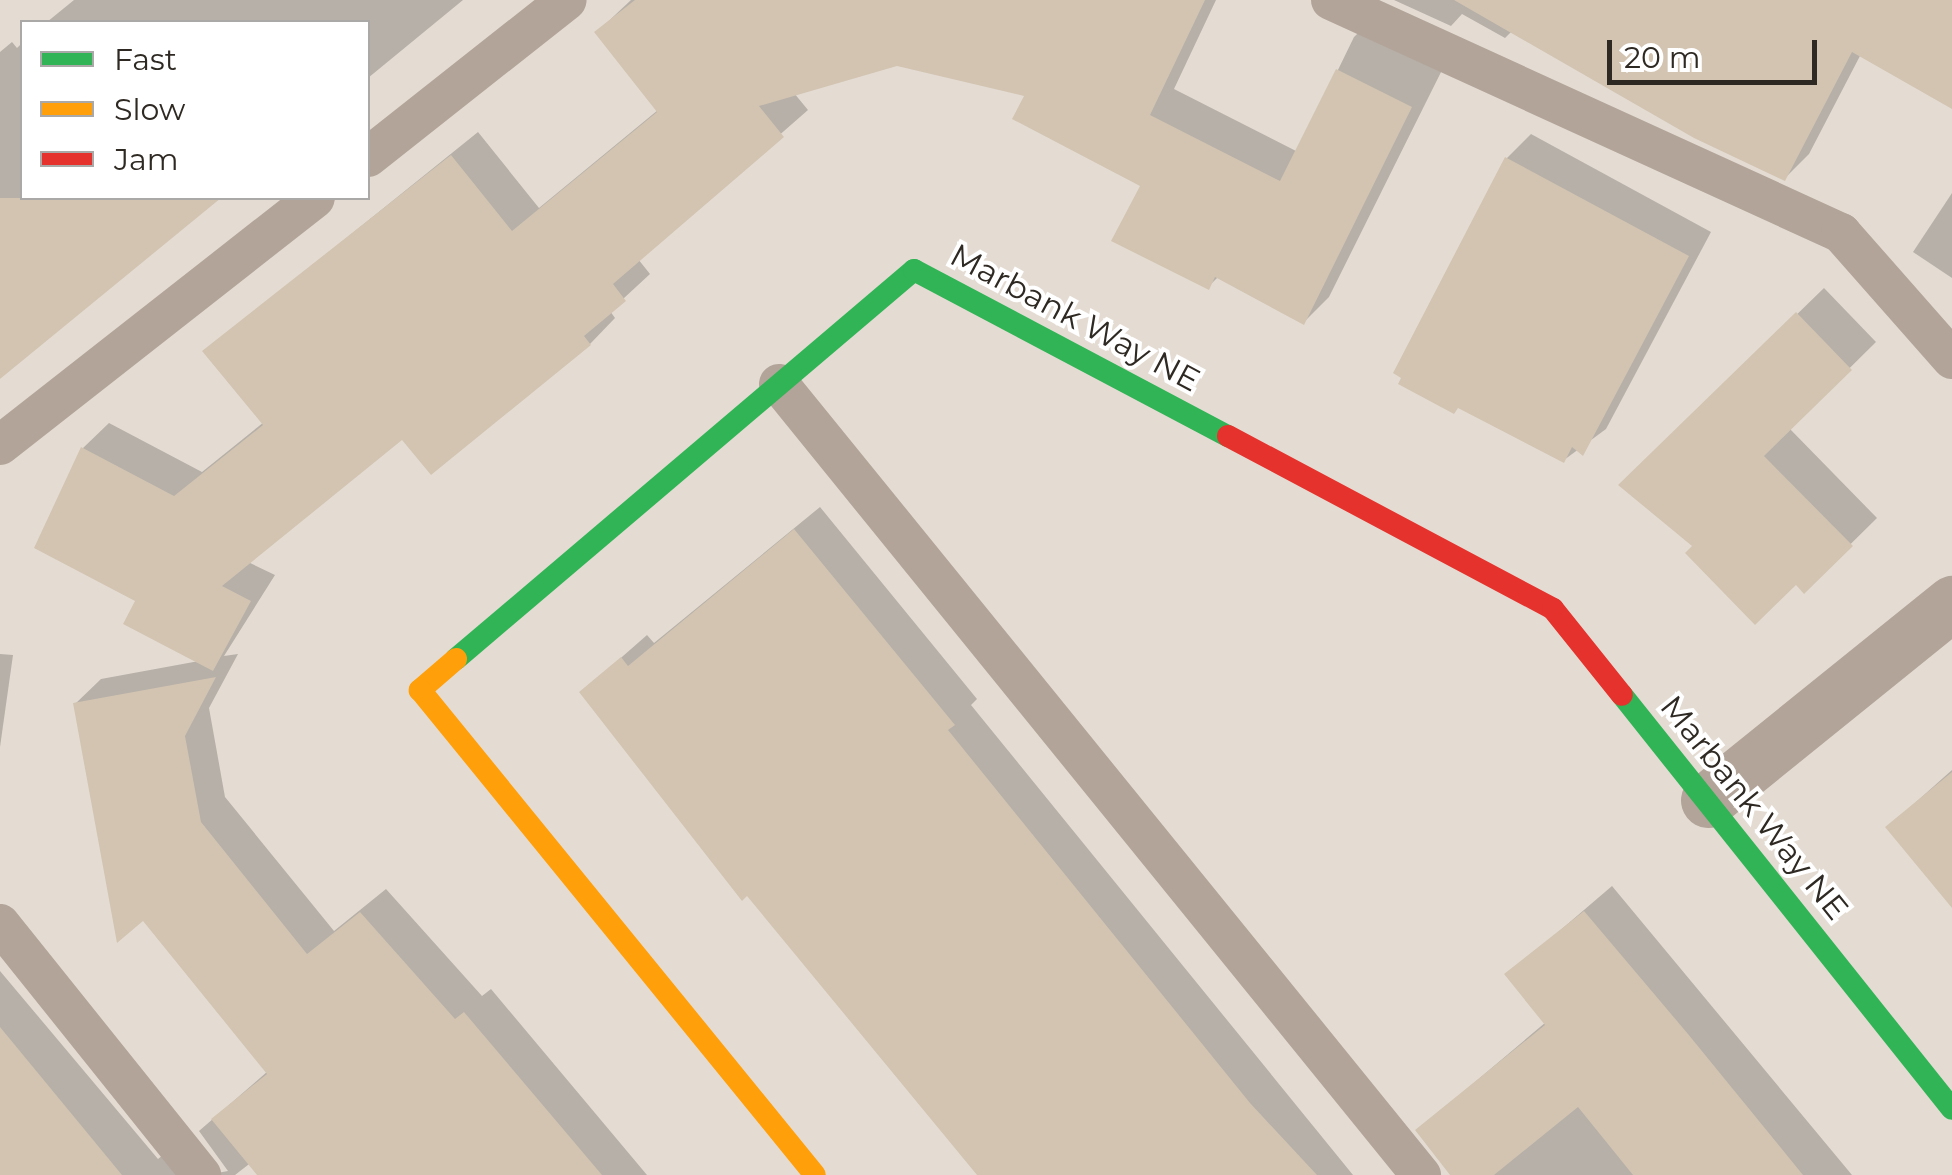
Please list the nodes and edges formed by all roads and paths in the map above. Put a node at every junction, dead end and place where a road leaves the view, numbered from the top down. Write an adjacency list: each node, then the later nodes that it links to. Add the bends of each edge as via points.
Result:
1 (567, 0): 3 (lane)
2 (1331, 0): 5 (lane, via 1840,233)
3 (370, 155)
4 (313, 200): 7 (lane)
5 (1952, 359)
6 (779, 384): 9 (street, Marbank Way NE, via 914,270 1552,609); 13 (street, Marbank Way NE, via 420,690); 14 (lane)
7 (0, 445)
8 (1952, 603): 9 (street)
9 (1708, 800): 11 (street, Marbank Way NE)
10 (0, 924): 12 (lane)
11 (1952, 1109)
12 (201, 1175)
13 (814, 1175)
14 (1421, 1175)

